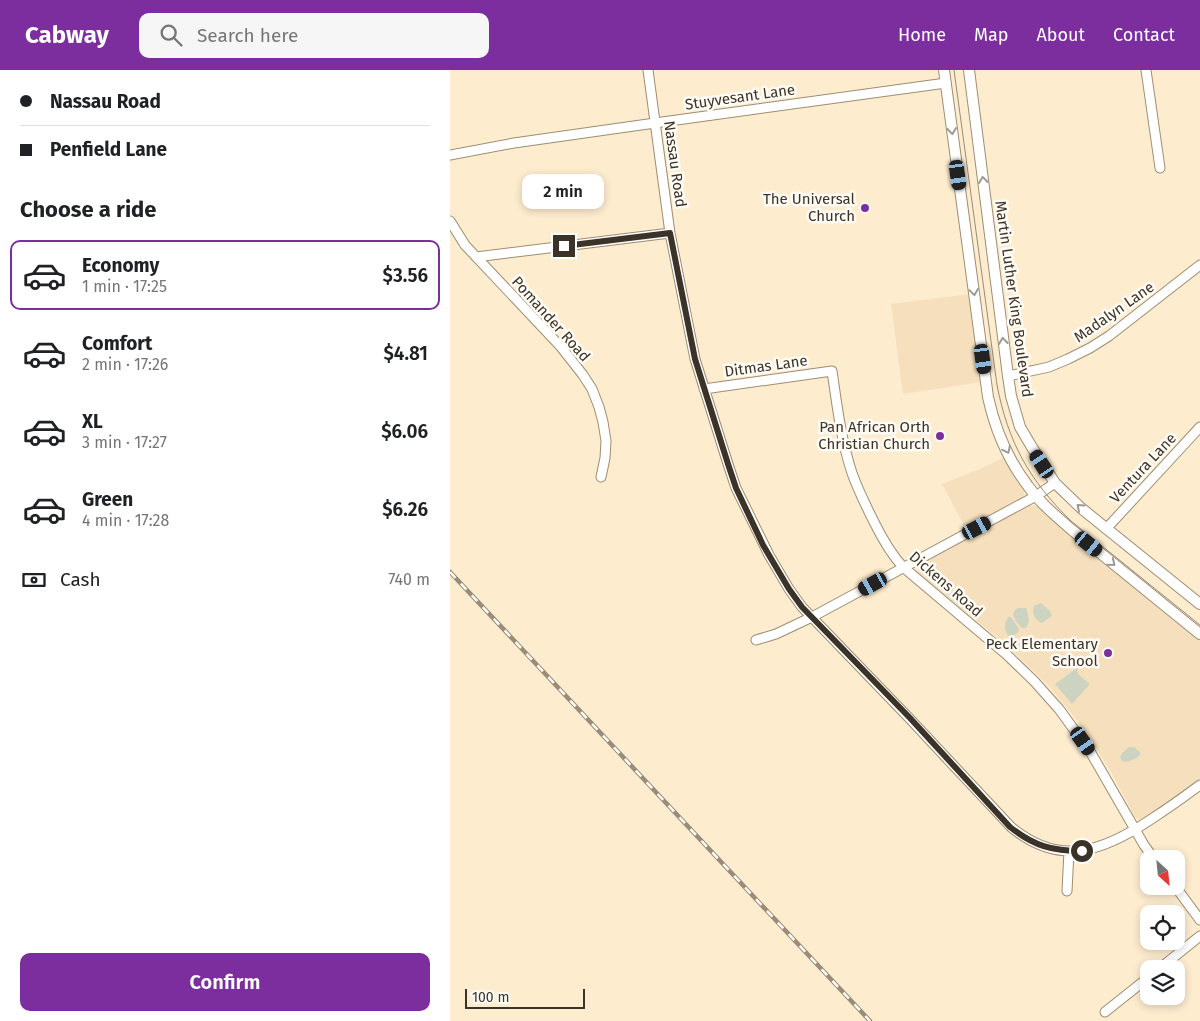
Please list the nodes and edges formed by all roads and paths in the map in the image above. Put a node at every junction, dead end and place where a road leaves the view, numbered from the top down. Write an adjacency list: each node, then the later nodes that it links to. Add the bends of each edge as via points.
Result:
1 (648, 70): 6 (street, Nassau Road)
2 (944, 70): 5 (main road)
3 (969, 70): 14 (main road, Martin Luther King Boulevard, one-way to 3)
4 (1146, 70): 8 (street)
5 (946, 83): 6 (street, Stuyvesant Lane); 19 (main road, one-way to 19, via 988,397 1008,453)
6 (655, 123): 7 (street, Stuyvesant Lane); 10 (street, Nassau Road)
7 (450, 155)
8 (1160, 168)
9 (450, 221): 11 (street, Pomander Road)
10 (670, 233): 11 (street); 15 (street, Nassau Road)
11 (476, 257): 17 (street, Pomander Road, via 561,347 592,389 600,407 606,440)
12 (1200, 266): 14 (street, Madalyn Lane, via 1090,348 1049,367)
13 (832, 371): 15 (street, Ditmas Lane); 21 (street, Dickens Road, via 852,474 881,535)
14 (1008, 376): 18 (main road, Martin Luther King Boulevard, via 1020,427)
15 (704, 389): 23 (street, Nassau Road, via 747,512 789,589)
16 (1200, 427): 20 (street, Ventura Lane)
17 (601, 477)
18 (1056, 483): 19 (street); 20 (main road, Martin Luther King Boulevard, one-way to 18)
19 (1036, 496): 21 (street); 24 (main road, one-way to 24, via 1072,530)
20 (1106, 528): 22 (main road, Martin Luther King Boulevard)
21 (903, 567): 23 (street); 27 (street, Dickens Road, via 1006,654 1059,708 1091,753)
22 (1200, 604)
23 (812, 617): 25 (street); 29 (street, Nassau Road, via 1010,827 1034,843 1049,849)
24 (1200, 634)
25 (756, 640)
26 (1200, 785): 27 (street, Nassau Road)
27 (1135, 830): 28 (street, Dickens Road); 29 (street, Nassau Road, via 1093,848)
28 (1148, 850)
29 (1069, 851): 30 (street)
30 (1067, 891)
31 (1182, 895): 32 (street)
32 (1200, 920)
33 (1200, 936): 34 (street)
34 (1170, 960)
35 (1140, 984): 36 (street)
36 (1105, 1012)

